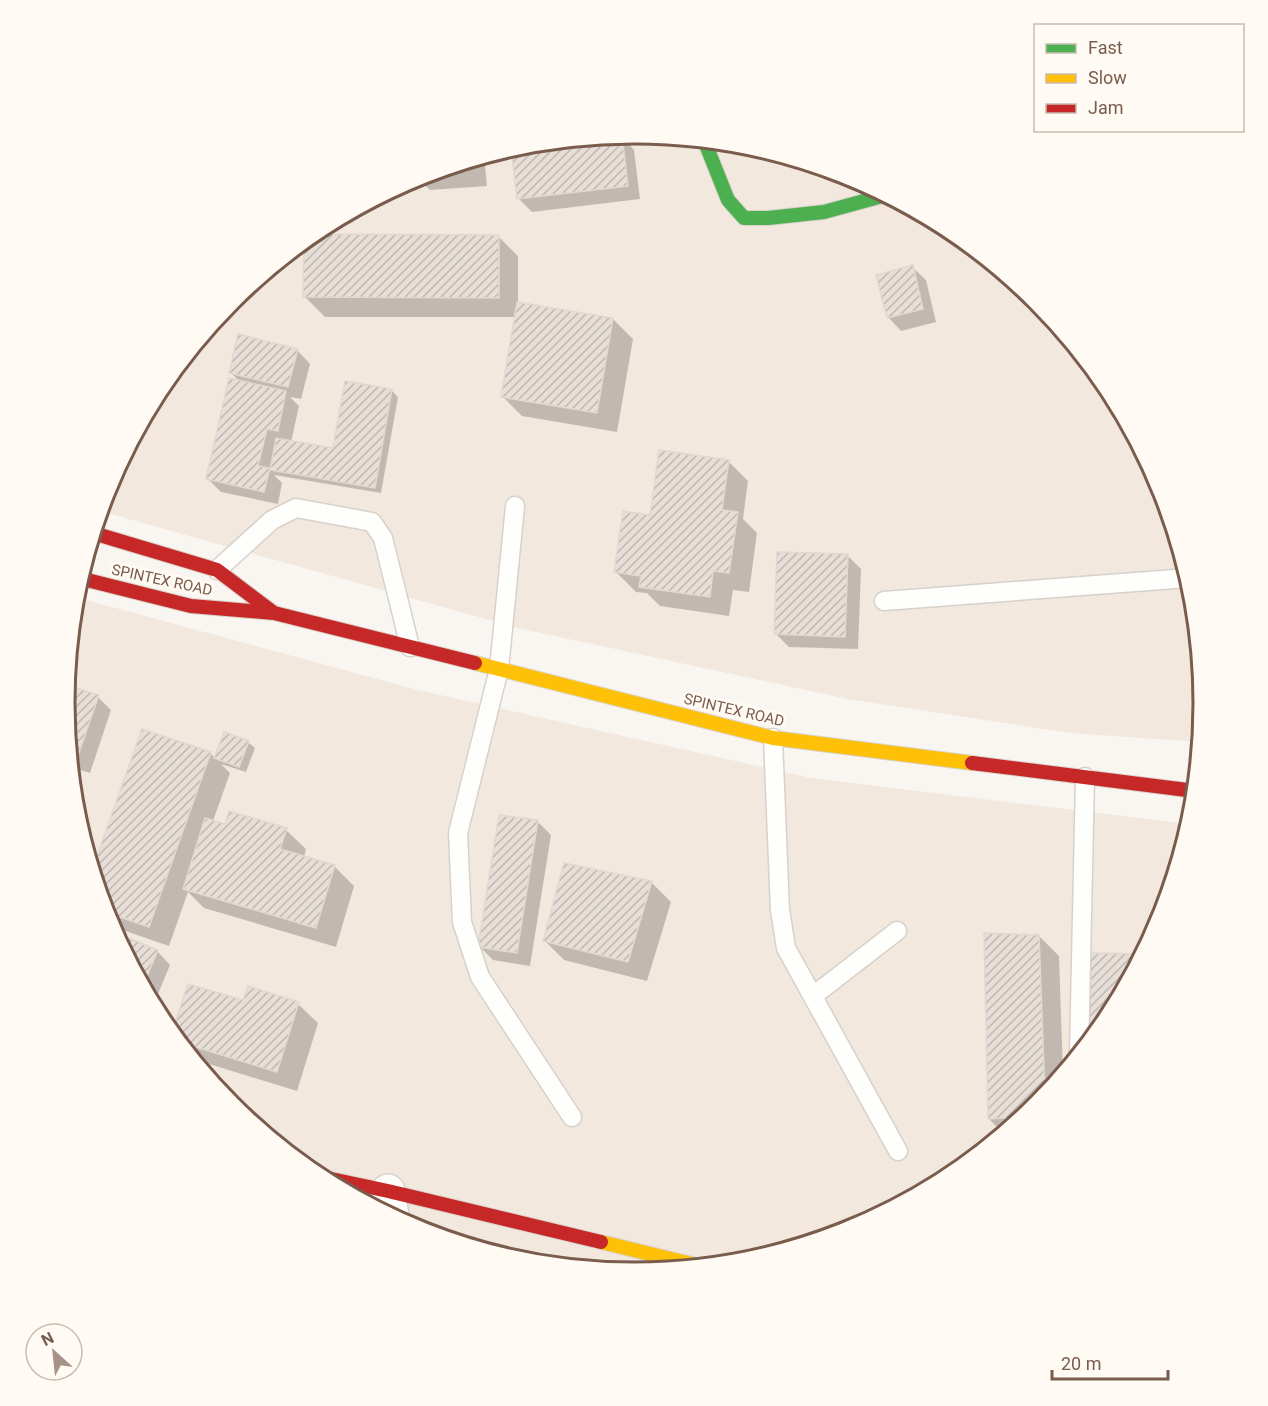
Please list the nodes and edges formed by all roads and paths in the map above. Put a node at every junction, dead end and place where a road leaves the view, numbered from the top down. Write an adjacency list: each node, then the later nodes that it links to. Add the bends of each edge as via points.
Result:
1 (709, 149): 2 (main road, via 728,200 744,218 824,212)
2 (873, 198)
3 (515, 506): 11 (lane)
4 (101, 535): 5 (main road, SPINTEX ROAD)
5 (217, 570): 9 (main road, SPINTEX ROAD); 10 (lane, via 272,520 296,508 372,522 383,538)
6 (1179, 579): 8 (lane)
7 (89, 580): 9 (main road, SPINTEX ROAD, via 191,606)
8 (884, 601)
9 (274, 613): 10 (main road, SPINTEX ROAD)
10 (410, 647): 11 (main road, SPINTEX ROAD)
11 (499, 669): 12 (main road, SPINTEX ROAD); 18 (lane, via 458,832 462,922 480,977)
12 (773, 738): 13 (main road, SPINTEX ROAD); 16 (lane, via 780,910 786,948)
13 (1085, 777): 14 (main road, SPINTEX ROAD); 17 (lane)
14 (1185, 795)
15 (897, 931): 16 (lane)
16 (813, 996): 19 (lane)
17 (1079, 1040)
18 (572, 1117)
19 (898, 1151)
20 (390, 1204): 21 (main road)
21 (674, 1261)

